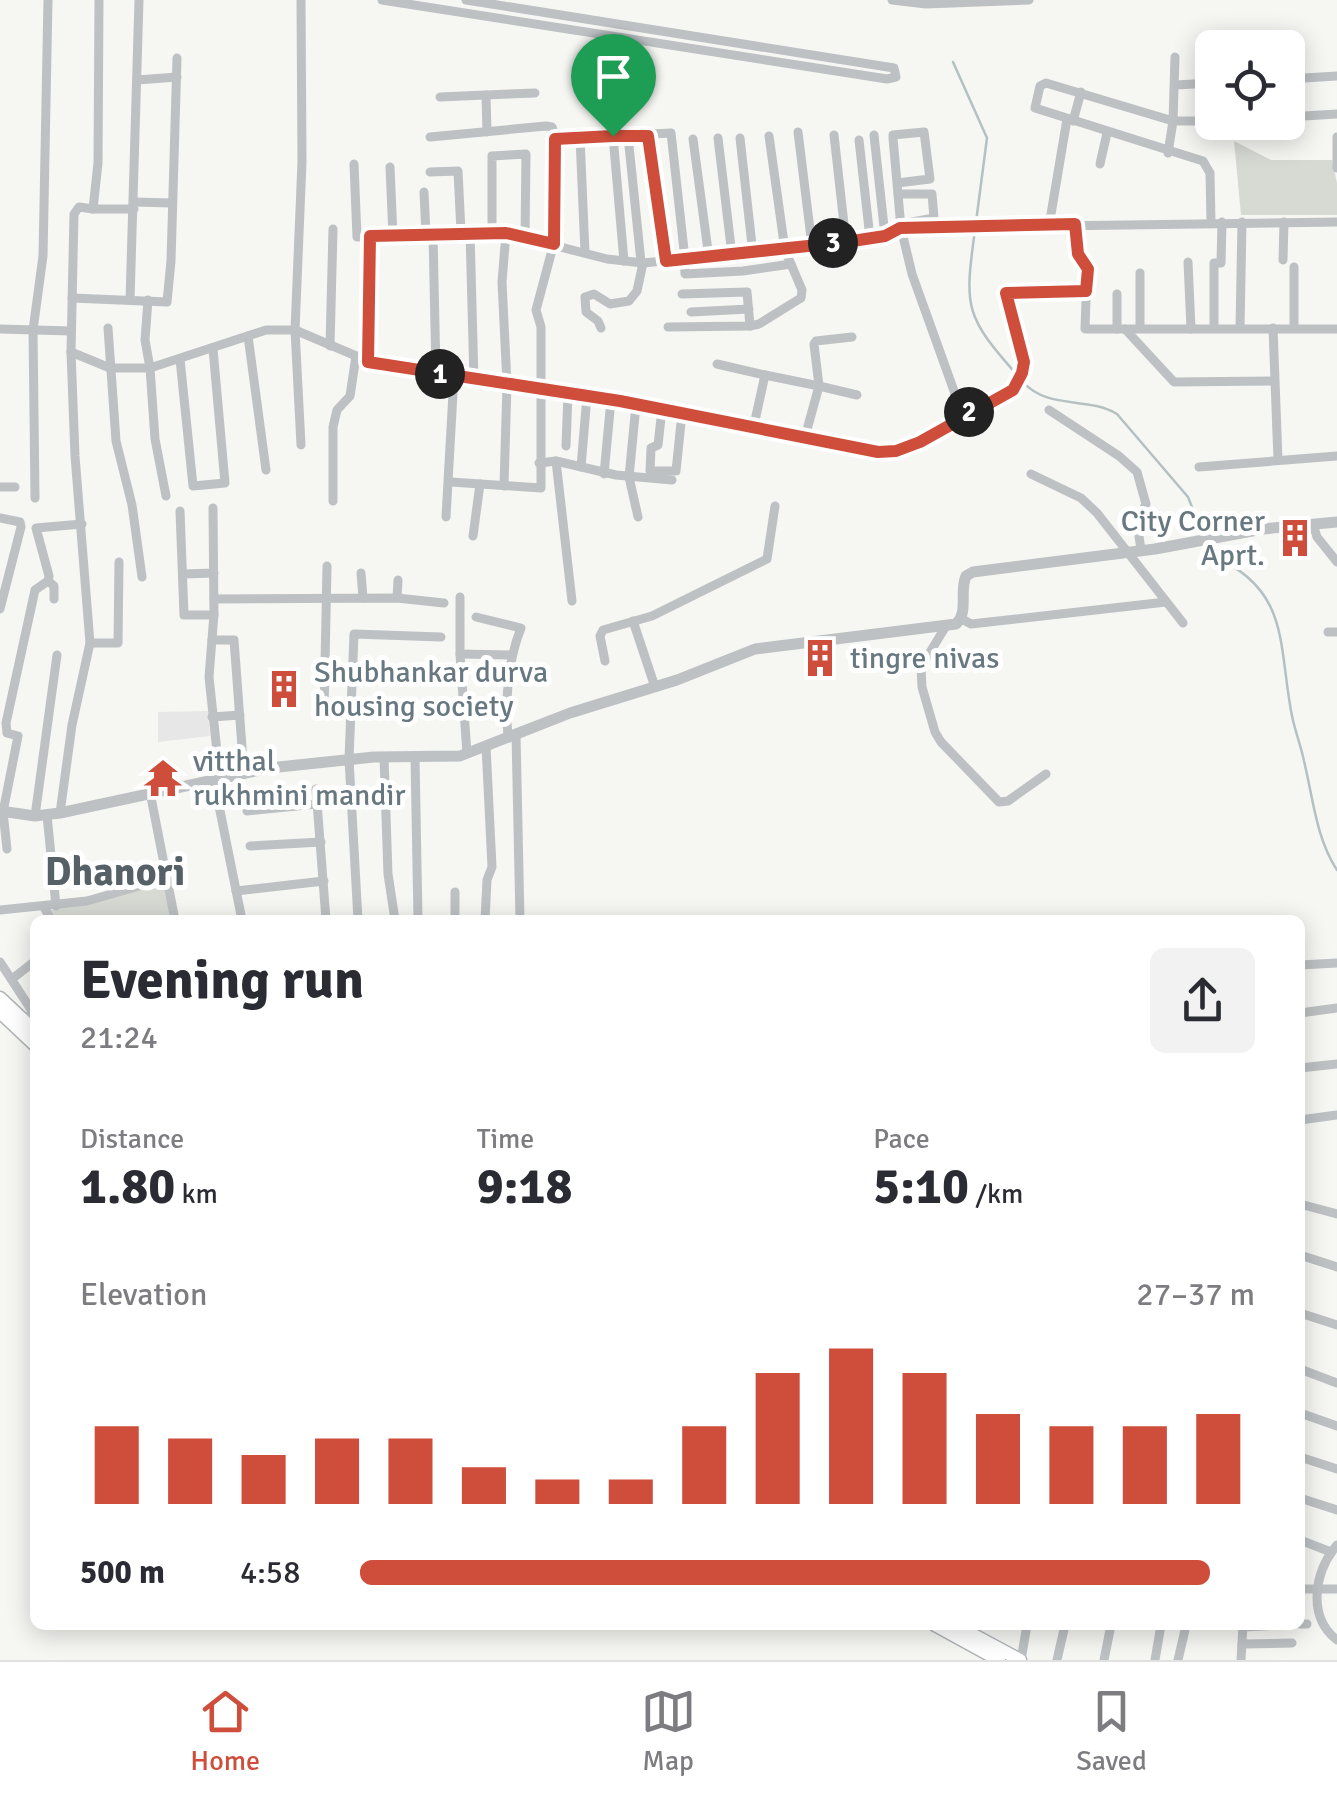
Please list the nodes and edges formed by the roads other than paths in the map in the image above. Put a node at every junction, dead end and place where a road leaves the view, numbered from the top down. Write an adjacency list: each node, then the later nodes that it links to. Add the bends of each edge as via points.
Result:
1 (48, 0): 110 (street, via 42,256)
2 (99, 0): 54 (street)
3 (139, 0): 14 (street)
4 (301, 0): 111 (street)
5 (382, 0): 6 (street, via 896,77 894,68)
6 (466, 0)
7 (892, 0): 8 (street)
8 (1029, 0)
9 (1175, 57): 16 (street)
10 (177, 58): 13 (street)
11 (1337, 76): 12 (street)
12 (1305, 77)
13 (177, 78): 14 (street); 52 (street)
14 (137, 80): 53 (street)
15 (1195, 84): 16 (street)
16 (1175, 85): 24 (street)
17 (1081, 92): 23 (street); 23 (street, via 1040,86 1036,108); 24 (street)
18 (535, 93): 19 (street)
19 (486, 95): 20 (street); 26 (street)
20 (440, 97)
21 (1337, 114): 22 (street)
22 (1305, 116)
23 (1070, 120): 28 (street); 61 (street)
24 (1174, 121): 25 (street); 43 (street)
25 (1195, 121)
26 (487, 132): 35 (street); 41 (street, via 552,126)
27 (798, 132): 74 (street)
28 (1107, 133): 43 (street); 45 (street)
29 (874, 135): 69 (street)
30 (613, 136): 31 (street); 37 (street); 82 (street)
31 (628, 136): 32 (street); 84 (street)
32 (648, 136): 80 (street, via 671,133); 83 (street)
33 (770, 136): 75 (street)
34 (834, 136): 72 (street)
35 (430, 137)
36 (1337, 137): 47 (street)
37 (580, 138): 41 (street); 76 (street)
38 (693, 138): 79 (street)
39 (718, 138): 78 (street)
40 (740, 138): 77 (street)
41 (555, 139): 73 (street)
42 (860, 140): 71 (street)
43 (1168, 152): 55 (street, via 1208,167)
44 (354, 164): 67 (street, via 357,237)
45 (1100, 164)
46 (390, 167): 68 (street)
47 (1337, 168)
48 (430, 172): 63 (street, via 458,171)
49 (897, 183): 49 (street, via 894,136 924,132 930,177); 51 (street)
50 (424, 192): 66 (street)
51 (898, 194): 60 (street); 60 (street, via 931,192 934,216)
52 (172, 203): 53 (street); 94 (street, via 166,302)
53 (134, 205): 54 (street); 93 (street)
54 (93, 209): 92 (street, via 79,207 74,214)
55 (1216, 222): 56 (street); 59 (street); 103 (street, via 1222,263 1214,263)
56 (1242, 222): 57 (street); 104 (street)
57 (1284, 222): 58 (street); 81 (street)
58 (1337, 222)
59 (1075, 224): 61 (street); 89 (street, via 1078,254 1088,269)
60 (900, 226): 61 (street); 69 (street); 140 (street)
61 (1049, 226)
62 (333, 229): 115 (street)
63 (466, 232): 64 (street); 66 (street); 127 (street)
64 (492, 232): 65 (street); 70 (street, via 492,156 526,154)
65 (506, 233): 70 (street); 129 (street)
66 (429, 234): 68 (street); 124 (street)
67 (370, 236): 68 (street); 120 (street)
68 (394, 236)
69 (885, 236): 71 (street)
70 (525, 238): 73 (street)
71 (870, 238): 72 (street)
72 (846, 242): 74 (street)
73 (554, 244): 76 (street); 131 (street, via 536,310)
74 (812, 246): 75 (street)
75 (785, 250): 77 (street); 86 (street)
76 (585, 253): 82 (street)
77 (754, 254): 78 (street)
78 (732, 255): 79 (street)
79 (709, 258): 80 (street)
80 (684, 260): 83 (street); 86 (street, via 685,274)
81 (1282, 260)
82 (624, 261): 84 (street)
83 (666, 261): 84 (street)
84 (642, 262): 100 (street, via 637,291 628,301 585,297 586,312)
85 (1188, 262): 102 (street)
86 (791, 264): 97 (street, via 801,298)
87 (1294, 268): 106 (street)
88 (1140, 274): 101 (street)
89 (1086, 291): 108 (street, via 1085,329); 140 (street, via 1006,293 1022,373 1013,390)
90 (682, 294): 95 (street, via 747,292)
91 (1117, 294): 108 (street)
92 (72, 298): 93 (street); 112 (street)
93 (130, 300): 94 (street)
94 (148, 300): 123 (street, via 144,340)
95 (749, 309): 96 (street); 97 (street)
96 (691, 312)
97 (750, 326): 98 (street)
98 (668, 327)
99 (108, 328): 122 (street)
100 (601, 328)
101 (1140, 328): 102 (street); 108 (street)
102 (1190, 328): 103 (street)
103 (1214, 328): 104 (street)
104 (1240, 328): 105 (street)
105 (1273, 328): 106 (street); 128 (street)
106 (1294, 328): 109 (street)
107 (0, 329): 110 (street)
108 (1121, 329): 128 (street, via 1174,382)
109 (1337, 329)
110 (33, 330): 112 (street); 162 (street)
111 (294, 330): 113 (street); 115 (street); 143 (street)
112 (71, 331): 117 (street)
113 (248, 336): 116 (street); 151 (street)
114 (852, 338): 130 (street, via 814,342)
115 (330, 346): 118 (street)
116 (213, 349): 119 (street); 119 (street, via 225,483 193,486)
117 (71, 352): 122 (street); 171 (street)
118 (356, 356): 120 (street); 163 (street, via 350,396 336,410 332,427)
119 (180, 359): 123 (street)
120 (368, 362): 124 (street)
121 (717, 364): 126 (street)
122 (110, 368): 123 (street); 181 (street, via 116,441)
123 (150, 368): 161 (street)
124 (436, 374): 125 (street)
125 (454, 376): 127 (street); 156 (street)
126 (765, 376): 130 (street); 141 (street)
127 (474, 380): 129 (street)
128 (1274, 381): 146 (street)
129 (507, 384): 131 (street); 159 (street)
130 (818, 386): 134 (street); 142 (street)
131 (539, 390): 132 (street); 148 (street)
132 (568, 393): 133 (street); 144 (street)
133 (587, 396): 135 (street); 150 (street)
134 (857, 396)
135 (611, 400): 136 (street); 152 (street)
136 (636, 404): 137 (street); 154 (street)
137 (662, 409): 139 (street); 139 (street, via 650,471 676,470)
138 (1050, 410): 174 (street, via 1138,472 1146,504)
139 (682, 412): 141 (street)
140 (963, 416): 142 (street, via 896,451 868,452)
141 (754, 426): 142 (street)
142 (806, 437)
143 (300, 445)
144 (566, 446)
145 (1337, 456): 146 (street)
146 (1278, 460): 149 (street)
147 (556, 461): 148 (street); 150 (street); 190 (street)
148 (539, 463): 159 (street, via 540,488)
149 (1200, 466)
150 (581, 467): 152 (street)
151 (266, 470)
152 (604, 474): 154 (street)
153 (1031, 474): 174 (street, via 1080,498)
154 (630, 477): 155 (street); 168 (street)
155 (672, 480)
156 (451, 482): 157 (street); 167 (street)
157 (480, 484): 159 (street); 173 (street)
158 (0, 486): 160 (street)
159 (504, 486)
160 (15, 487)
161 (166, 496)
162 (35, 498)
163 (333, 501)
164 (775, 506): 197 (street, via 767,559)
165 (214, 508): 178 (street)
166 (180, 511): 180 (street)
167 (446, 516)
168 (638, 517)
169 (0, 518): 193 (street, via 22,528)
170 (1337, 522): 172 (street)
171 (82, 524): 183 (street, via 36,528); 202 (street)
172 (1314, 524): 174 (street); 176 (street)
173 (474, 536)
174 (1134, 551): 191 (street); 196 (street, via 973,572 962,585)
175 (119, 562): 202 (street, via 118,643)
176 (1337, 562)
177 (327, 566): 185 (street)
178 (214, 573): 180 (street); 189 (street)
179 (361, 573): 186 (street)
180 (183, 574): 194 (street, via 184,614)
181 (142, 576)
182 (398, 580): 187 (street)
183 (48, 581): 188 (street); 227 (street, via 35,590 6,723 7,733 18,736)
184 (460, 597): 204 (street)
185 (327, 598): 186 (street); 189 (street); 212 (street, via 324,713)
186 (363, 598): 187 (street)
187 (397, 598): 192 (street)
188 (54, 599)
189 (214, 599): 194 (street)
190 (572, 601)
191 (1166, 602): 196 (street, via 971,624); 198 (street)
192 (444, 603)
193 (0, 609)
194 (214, 616): 201 (street)
195 (476, 617): 205 (street, via 521,628)
196 (962, 619): 199 (street)
197 (632, 621): 206 (street, via 601,633); 209 (street)
198 (1183, 623)
199 (946, 626): 209 (street, via 755,649); 222 (street, via 921,667 937,738 998,802)
200 (441, 636): 208 (street, via 354,634)
201 (212, 640): 213 (street, via 234,640); 214 (street)
202 (90, 644): 229 (street)
203 (57, 654): 229 (street)
204 (460, 654): 205 (street); 211 (street)
205 (510, 655): 210 (street)
206 (606, 660)
207 (442, 679): 208 (street)
208 (350, 682): 212 (street)
209 (655, 687): 215 (street)
210 (506, 704): 211 (street); 215 (street)
211 (464, 705): 217 (street)
212 (350, 709): 219 (street)
213 (240, 715): 214 (street); 221 (street)
214 (212, 717): 223 (street)
215 (512, 736): 216 (street); 249 (street)
216 (486, 746): 217 (street); 248 (street, via 492,868)
217 (467, 754): 220 (street)
218 (384, 757): 219 (street); 220 (street); 245 (street)
219 (349, 758): 221 (street); 244 (street)
220 (415, 758): 246 (street)
221 (244, 774): 223 (street)
222 (1046, 774)
223 (217, 780): 225 (street); 235 (street)
224 (316, 789): 226 (street)
225 (150, 792): 229 (street); 233 (street)
226 (317, 804): 228 (street); 230 (street)
227 (2, 811): 229 (street); 232 (street)
228 (246, 811)
229 (47, 815): 237 (street)
230 (321, 842): 231 (street); 234 (street)
231 (250, 846)
232 (6, 849)
233 (167, 878): 237 (street); 241 (street)
234 (324, 882): 235 (street); 243 (street)
235 (236, 891): 242 (street)
236 (455, 892): 247 (street)
237 (56, 906): 238 (street)
238 (44, 907): 239 (street); 240 (street)
239 (0, 910)
240 (48, 915)
241 (174, 915)
242 (241, 915)
243 (326, 915)
244 (358, 915)
245 (394, 915)
246 (418, 915)
247 (455, 915)
248 (486, 915)
249 (520, 915)
250 (0, 962): 254 (street)
251 (1337, 963): 253 (street)
252 (30, 965): 254 (street)
253 (1305, 965)
254 (12, 979): 259 (street)
255 (0, 998): 260 (main road)
256 (1337, 1008): 258 (street)
257 (0, 1012): 261 (main road)
258 (1305, 1012)
259 (30, 1015)
260 (30, 1018)
261 (30, 1040)
262 (1337, 1064): 263 (street)
263 (1305, 1067)
264 (1337, 1115): 265 (street)
265 (1305, 1119)
266 (1305, 1205): 267 (street)
267 (1337, 1214)
268 (1305, 1257): 269 (street)
269 (1337, 1267)
270 (1305, 1316): 271 (street)
271 (1336, 1325): 272 (street)
272 (1337, 1337)
273 (1305, 1371): 274 (street)
274 (1337, 1383)
275 (1305, 1415): 276 (street)
276 (1337, 1426)
277 (1305, 1458): 278 (street)
278 (1337, 1469)
279 (1305, 1500): 280 (street)
280 (1337, 1510)
281 (1305, 1541): 282 (street)
282 (1334, 1549): 285 (street)
283 (1305, 1589): 285 (street)
284 (1337, 1589): 285 (street)
285 (1317, 1590): 294 (street, via 1320,1622)
286 (944, 1630): 297 (main road)
287 (964, 1630): 298 (main road)
288 (1026, 1630): 298 (street)
289 (1064, 1630): 299 (street)
290 (1109, 1630): 300 (street)
291 (1160, 1630): 301 (street)
292 (1184, 1630): 302 (street)
293 (1243, 1630): 296 (street)
294 (1337, 1640)
295 (1292, 1643): 296 (street)
296 (1242, 1644): 303 (street)
297 (999, 1660)
298 (1021, 1660)
299 (1057, 1660)
300 (1104, 1660)
301 (1155, 1660)
302 (1178, 1660)
303 (1241, 1660)

